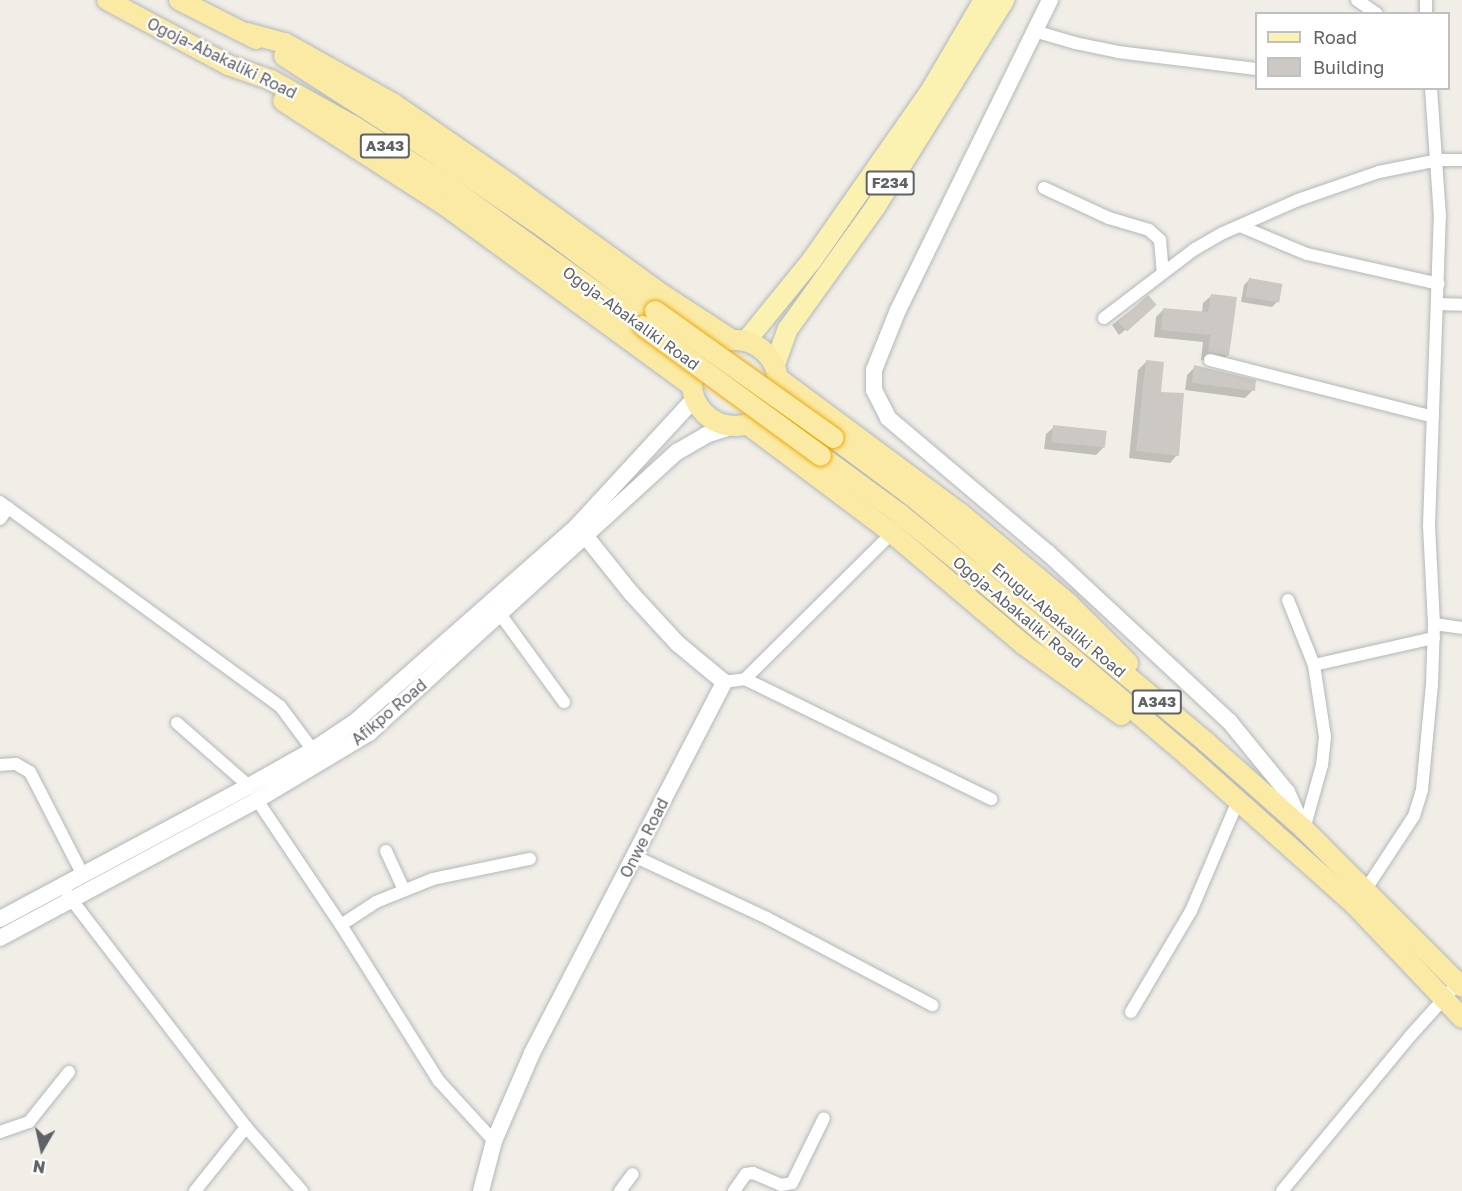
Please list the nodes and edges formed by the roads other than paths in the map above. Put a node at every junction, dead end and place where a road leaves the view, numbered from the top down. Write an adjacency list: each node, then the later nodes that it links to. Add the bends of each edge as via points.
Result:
1 (107, 0): 10 (highway, Ogoja-Abakaliki Road / A343)
2 (179, 0): 9 (highway, Ogoja-Abakaliki Road / A343)
3 (984, 0): 16 (main road, F234, via 931,90)
4 (1004, 0): 17 (main road, F234)
5 (1050, 0): 8 (main road)
6 (1357, 0): 7 (street)
7 (1374, 12)
8 (1034, 31): 11 (street, via 1118,52); 53 (main road, via 898,310 874,370 874,390 888,418 1048,553 1229,721 1287,792)
9 (247, 33): 23 (highway, Ogoja-Abakaliki Road / A343, via 434,152 544,228); 25 (highway, via 285,43 394,104 660,293)
10 (228, 65): 23 (highway, Ogoja-Abakaliki Road / A343, via 271,80 352,125); 28 (highway, via 446,206)
11 (1255, 69)
12 (1431, 90): 13 (street)
13 (1438, 160): 14 (street); 18 (street, via 1363,178 1298,200); 20 (street)
14 (1462, 160)
15 (1044, 188): 19 (street, via 1109,218 1149,230 1160,240)
16 (848, 208): 17 (main road); 25 (main road, F234, via 812,260)
17 (867, 219): 27 (main road, F234, via 788,329)
18 (1240, 226): 19 (street, via 1204,244); 20 (street, via 1307,254)
19 (1163, 272): 24 (street)
20 (1439, 284): 21 (street)
21 (1438, 304): 22 (street); 29 (street)
22 (1462, 305)
23 (649, 318): 43 (highway, Ogoja-Abakaliki Road / A343, bridge, via 898,513); 46 (highway, Enugu-Abakaliki Road / A343, bridge, via 834,438 913,497)
24 (1104, 318)
25 (739, 341): 27 (highway, via 762,350); 28 (highway, via 716,345 703,355 694,370)
26 (1210, 360): 29 (street)
27 (776, 371): 30 (highway, via 774,402 758,420); 46 (highway, via 960,513 1068,603)
28 (694, 392): 30 (highway, via 710,418); 33 (main road, Afikpo Road)
29 (1433, 417): 37 (street, via 1429,526)
30 (740, 425): 33 (main road, Afikpo Road, via 706,435 677,452); 34 (highway)
31 (4, 505): 32 (street); 47 (street, via 280,706)
32 (0, 519)
33 (582, 532): 36 (main road, Afikpo Road); 42 (main road, via 678,644); 47 (main road, Afikpo Road)
34 (892, 533): 41 (street); 48 (highway, via 1024,645 1149,735)
35 (1288, 600): 40 (street)
36 (500, 614): 44 (street); 47 (main road, Afikpo Road, via 369,733)
37 (1434, 624): 38 (street); 39 (street)
38 (1462, 628)
39 (1434, 638): 40 (street); 58 (street, via 1422,790 1414,816)
40 (1314, 665): 53 (street, via 1325,737 1322,765)
41 (745, 679): 42 (street); 51 (street)
42 (724, 682): 55 (main road, Onwe Road)
43 (1116, 696): 48 (highway, Enugu-Abakaliki Road / A343)
44 (564, 702)
45 (177, 723): 50 (street)
46 (1206, 742): 53 (highway, Enugu-Abakaliki Road / A343)
47 (317, 757): 50 (main road, Afikpo Road)
48 (1190, 757): 52 (highway, Enugu-Abakaliki Road / A343)
49 (0, 765): 57 (street, via 16,764 30,772)
50 (253, 793): 57 (main road, Afikpo Road); 60 (main road, Afikpo Road); 62 (street)
51 (991, 799)
52 (1238, 801): 65 (highway, Enugu-Abakaliki Road / A343, via 1354,904); 67 (street, via 1191,911)
53 (1304, 829): 58 (highway, Enugu-Abakaliki Road / A343)
54 (386, 851): 59 (street)
55 (634, 856): 66 (street, via 767,918); 73 (main road, Onwe Road, via 532,1053)
56 (530, 859): 59 (street, via 433,879)
57 (83, 875): 60 (main road, Afikpo Road)
58 (1366, 889): 64 (highway, Enugu-Abakaliki Road / A343)
59 (404, 890): 62 (street)
60 (67, 894): 61 (main road, Afikpo Road); 63 (main road, Afikpo Road); 71 (street)
61 (0, 919)
62 (340, 925): 73 (street, via 439,1081)
63 (0, 938)
64 (1460, 985): 65 (street)
65 (1444, 998): 68 (highway, Enugu-Abakaliki Road / A343); 80 (street)
66 (932, 1005)
67 (1131, 1012)
68 (1462, 1017)
69 (69, 1072): 72 (street, via 29,1122)
70 (824, 1118): 79 (street, via 792,1183 781,1185 753,1173 739,1180)
71 (246, 1127): 75 (street); 76 (street)
72 (0, 1132)
73 (494, 1141): 77 (main road, Onwe Road)
74 (633, 1174): 78 (street)
75 (195, 1191)
76 (302, 1191)
77 (481, 1191)
78 (620, 1191)
79 (734, 1191)
80 (1282, 1191)

